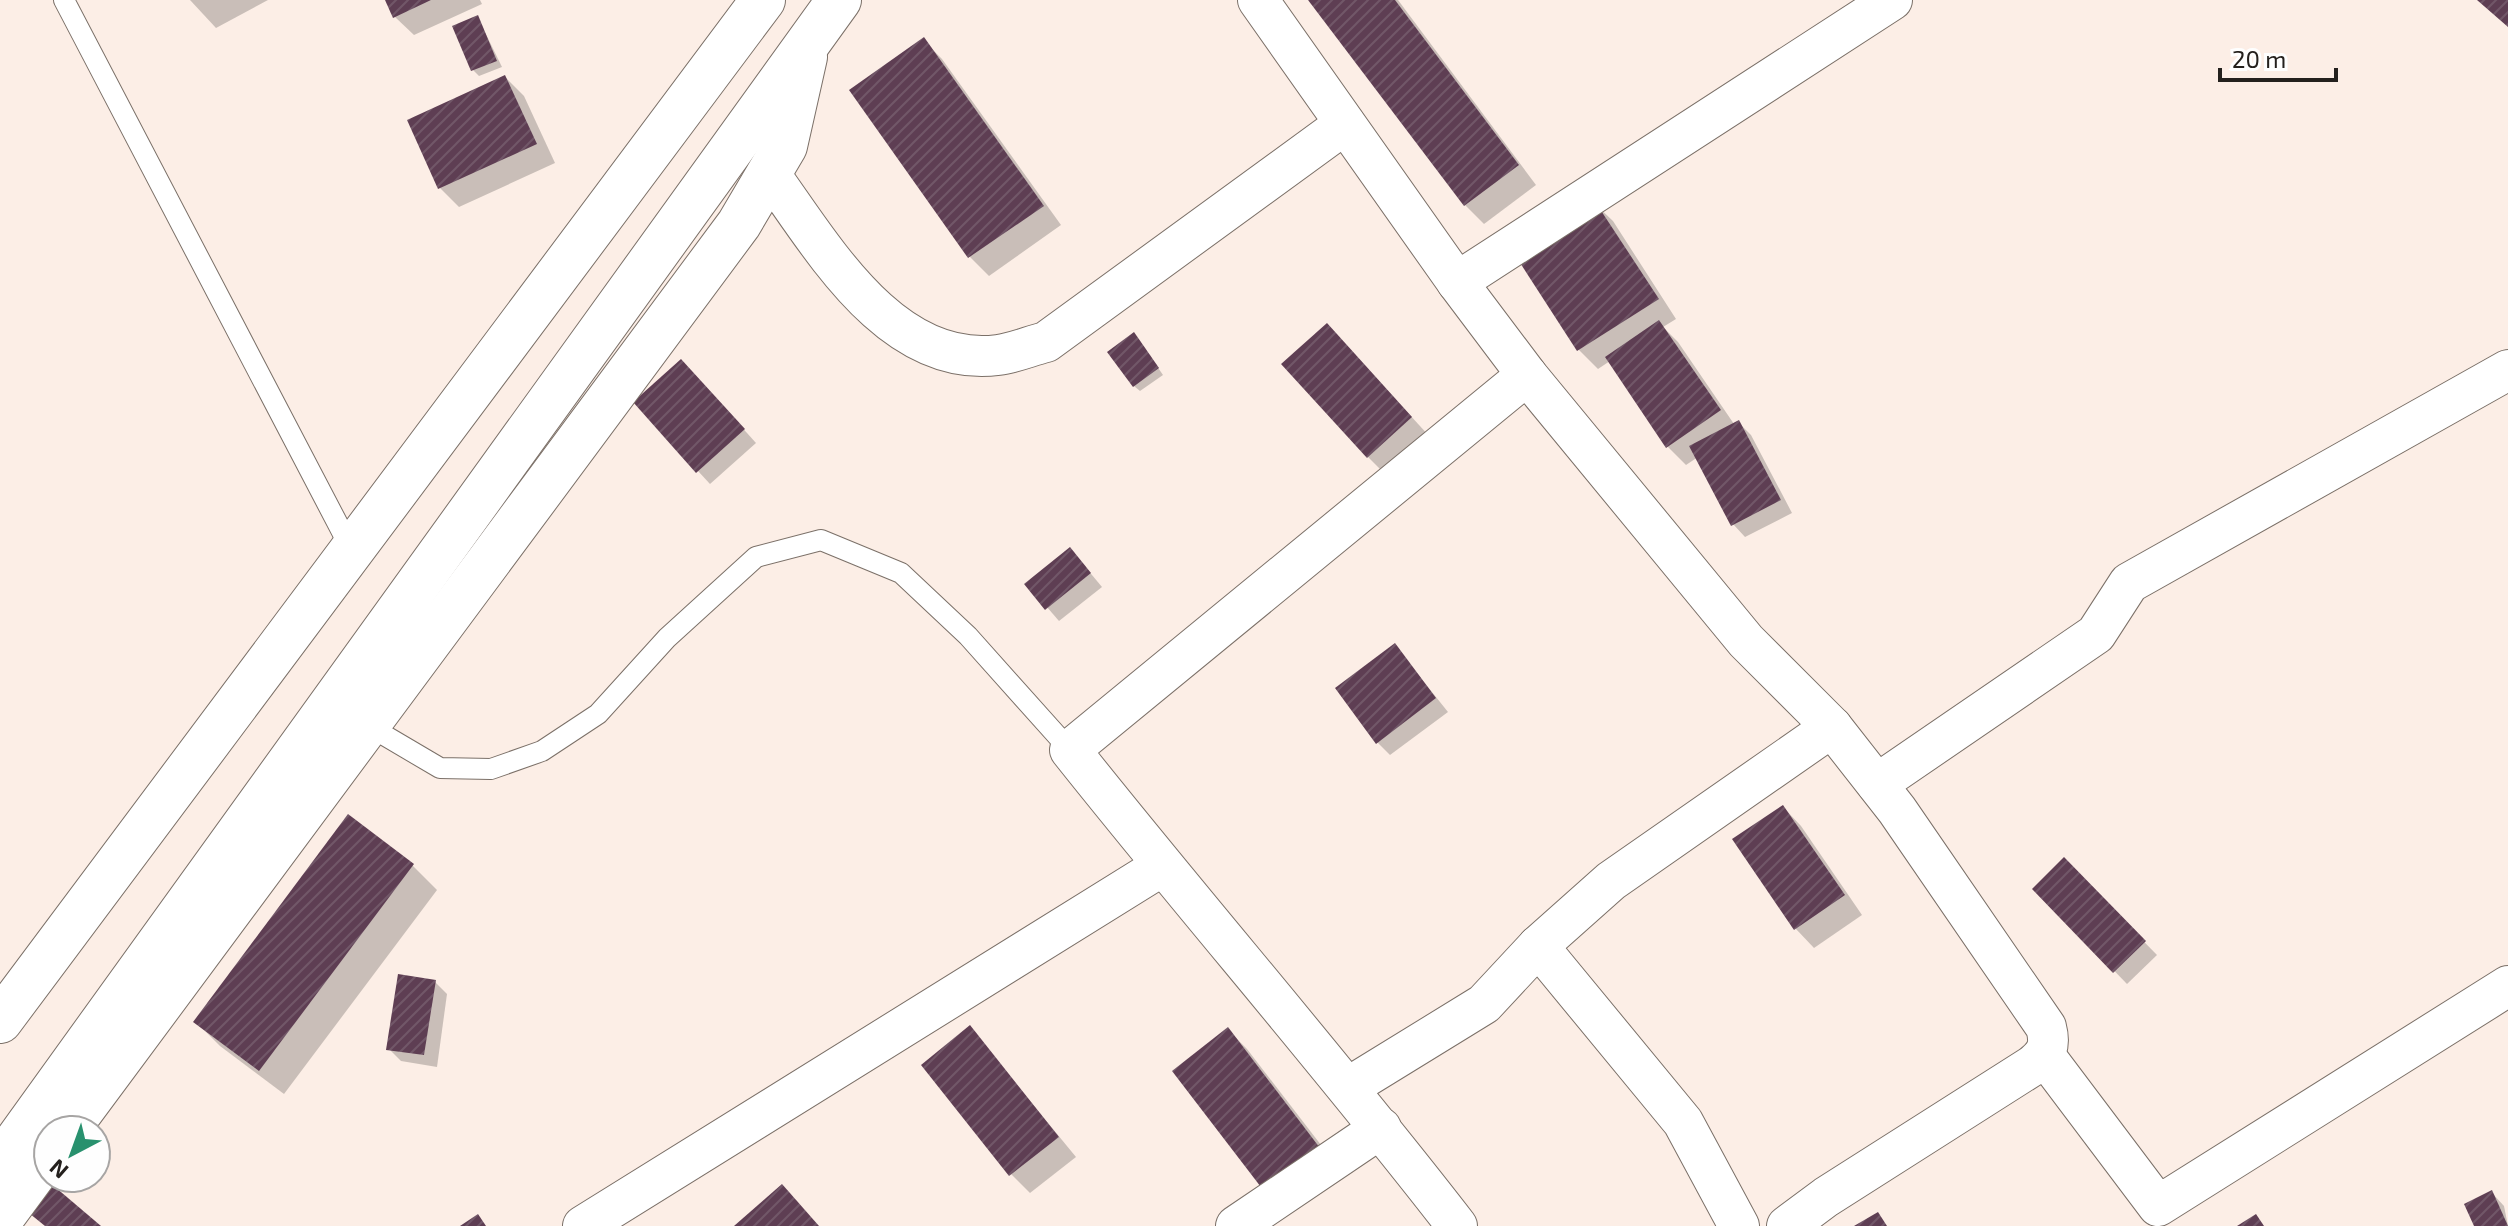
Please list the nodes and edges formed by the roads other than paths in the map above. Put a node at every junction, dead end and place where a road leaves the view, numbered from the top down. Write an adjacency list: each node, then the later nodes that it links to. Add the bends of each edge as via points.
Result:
1 (64, 0): 12 (lane)
2 (763, 0): 12 (highway)
3 (839, 0): 6 (highway)
4 (1258, 0): 7 (street)
5 (1892, 0): 9 (street)
6 (810, 39): 8 (highway, via 785,146); 25 (highway)
7 (1345, 124): 8 (street, via 1046,342 997,355 946,351 904,331 857,295); 9 (street)
8 (769, 173): 13 (highway, via 739,224)
9 (1457, 282): 11 (street)
10 (2508, 370): 16 (street, via 2129,583 2096,634)
11 (1527, 375): 14 (street, via 1736,630); 15 (street)
12 (352, 551): 20 (highway)
13 (367, 725): 15 (lane, via 440,768 491,769 542,751 598,714 667,638 756,557 821,540 901,573 968,636); 23 (highway)
14 (1832, 727): 16 (street); 18 (street, via 1611,881)
15 (1070, 750): 17 (street)
16 (1877, 784): 21 (street, via 2037,1011 2050,1042)
17 (1162, 866): 22 (street); 28 (street)
18 (1538, 946): 22 (street, via 1484,1004); 31 (street, via 1683,1122)
19 (2508, 986): 21 (street, via 2158,1206)
20 (0, 1021)
21 (2045, 1056): 32 (street)
22 (1349, 1087): 24 (street)
23 (79, 1114)
24 (1381, 1128): 29 (street); 30 (street)
25 (0, 1164)
26 (32, 1177): 27 (highway)
27 (0, 1220)
28 (583, 1226)
29 (1236, 1226)
30 (1457, 1226)
31 (1739, 1226)
32 (1787, 1226)

